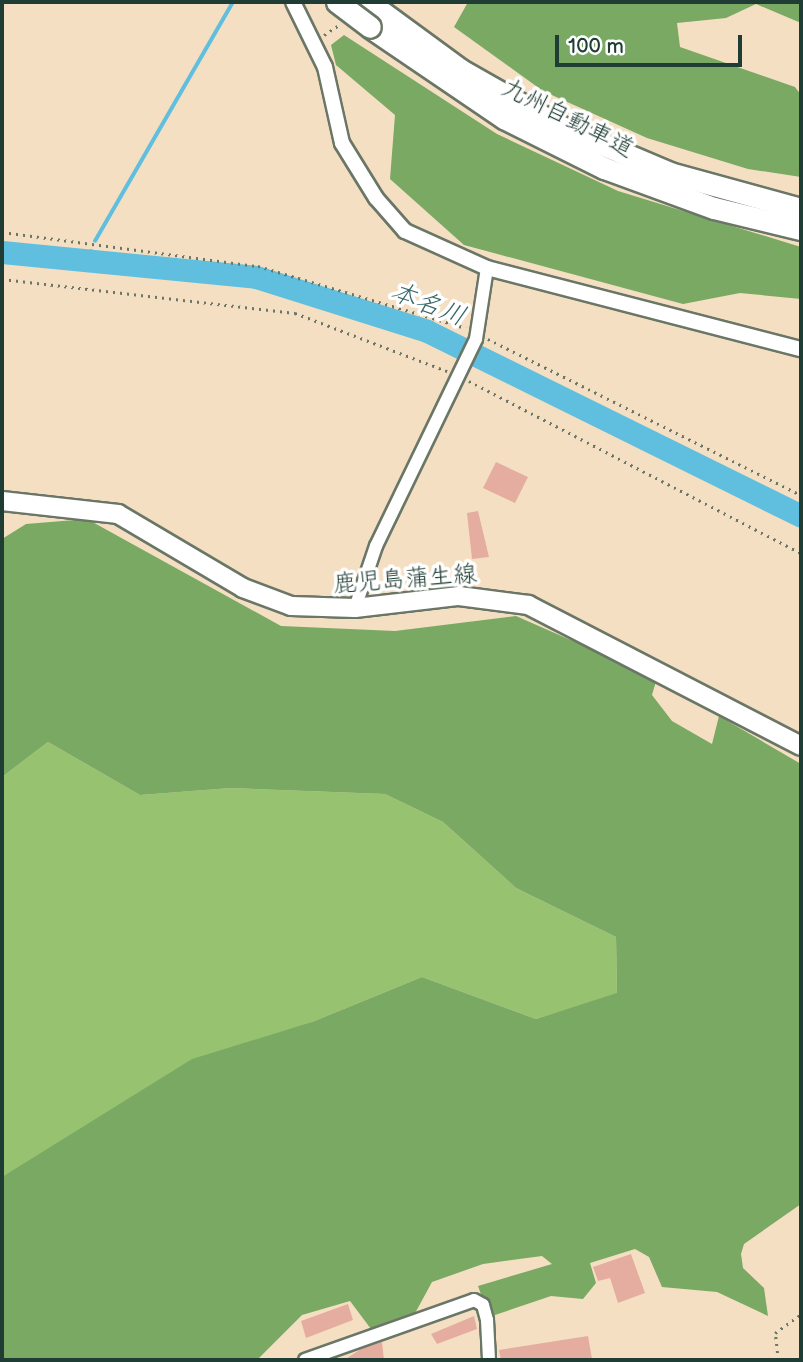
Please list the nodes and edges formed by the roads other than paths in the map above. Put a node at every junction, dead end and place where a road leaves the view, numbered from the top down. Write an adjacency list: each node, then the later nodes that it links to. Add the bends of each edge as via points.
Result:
1 (293, 2): 6 (street, via 325,66 342,143 376,198 430,247)
2 (337, 2): 3 (highway, 九州自動車道, bridge)
3 (374, 14): 4 (highway, 九州自動車道, via 559,126 670,173); 5 (highway, 九州自動車道, via 504,118 604,168 714,208)
4 (801, 209)
5 (801, 229)
6 (487, 268): 7 (street); 9 (street, via 477,336 376,546)
7 (801, 349)
8 (2, 501): 9 (main road, 鹿児島蒲生線, via 118,514 263,598 291,606)
9 (355, 608): 10 (main road, 鹿児島蒲生線, via 459,596 528,605)
10 (801, 746)
11 (305, 1360): 12 (street, via 474,1300 485,1312)
12 (489, 1360)

